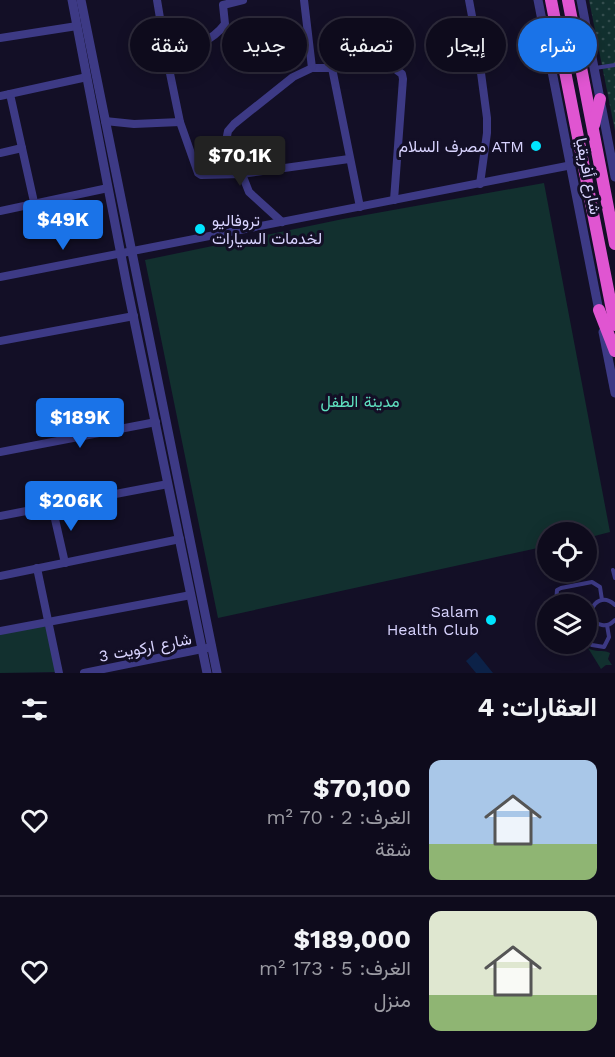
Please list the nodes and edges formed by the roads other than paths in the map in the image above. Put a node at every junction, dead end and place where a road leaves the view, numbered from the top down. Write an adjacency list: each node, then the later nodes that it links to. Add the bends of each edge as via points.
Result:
1 (72, 0): 16 (street)
2 (81, 0): 33 (street)
3 (157, 0): 12 (street)
4 (243, 0): 11 (street)
5 (304, 0): 20 (street)
6 (469, 0): 42 (street, via 487,118)
7 (538, 0): 13 (street, شارع أفريقيا)
8 (550, 0): 14 (highway)
9 (568, 0): 35 (highway)
10 (581, 0): 15 (street, شارع أفريقيا)
11 (222, 3): 18 (street, via 225,24)
12 (160, 18)
13 (542, 18)
14 (554, 18)
15 (584, 18)
16 (77, 26): 17 (street); 29 (street)
17 (0, 38)
18 (210, 38)
19 (615, 65): 22 (lane)
20 (312, 68): 21 (street); 40 (street, via 293,77 228,131)
21 (319, 68)
22 (597, 68)
23 (170, 72): 34 (street)
24 (333, 72): 38 (street)
25 (399, 72): 44 (street, via 403,79)
26 (553, 72): 39 (street, شارع أفريقيا)
27 (564, 72): 54 (highway)
28 (595, 72): 32 (street, شارع أفريقيا)
29 (87, 77): 30 (street); 43 (street)
30 (10, 94): 31 (street); 36 (street)
31 (0, 96)
32 (600, 99): 35 (highway); 41 (street, شارع أفريقيا)
33 (105, 121): 34 (street); 50 (street)
34 (180, 122): 40 (street, via 198,173)
35 (593, 129): 49 (highway)
36 (22, 148): 37 (street); 45 (street)
37 (0, 153)
38 (350, 159): 40 (street); 46 (street)
39 (572, 165): 42 (street); 52 (street, شارع أفريقيا)
40 (242, 174): 48 (street, via 249,192)
41 (615, 177)
42 (480, 184): 44 (street)
43 (108, 188): 45 (street); 50 (street)
44 (394, 200): 46 (street)
45 (34, 202): 47 (street)
46 (360, 207): 48 (street)
47 (0, 211)
48 (282, 222): 50 (street)
49 (615, 244)
50 (126, 252): 51 (street); 53 (street); 78 (street)
51 (0, 277)
52 (599, 310): 56 (highway); 57 (street, شارع أفريقيا)
53 (134, 316): 55 (street); 58 (street)
54 (615, 325)
55 (0, 341)
56 (615, 351)
57 (615, 393)
58 (156, 422): 59 (street); 60 (street)
59 (0, 452)
60 (168, 484): 61 (street); 63 (street)
61 (52, 506): 62 (street); 64 (street)
62 (0, 516)
63 (180, 539): 64 (street); 70 (street)
64 (65, 563): 65 (street)
65 (37, 568): 67 (street); 74 (street)
66 (613, 570): 68 (lane)
67 (0, 576)
68 (615, 579)
69 (557, 594): 71 (lane, via 557,590 592,582 600,587)
70 (191, 595): 74 (street); 78 (street)
71 (602, 600): 72 (lane); 75 (lane, via 593,606 591,614 599,624)
72 (615, 604)
73 (615, 620): 75 (lane)
74 (48, 622): 76 (street); 80 (street)
75 (607, 625): 77 (lane, via 609,637 604,647)
76 (0, 631)
77 (597, 646)
78 (207, 649): 79 (street, شارع اركويت 3); 82 (street); 83 (street)
79 (127, 669): 81 (street, شارع اركويت 3)
80 (59, 673)
81 (84, 673)
82 (207, 673)
83 (217, 673)

